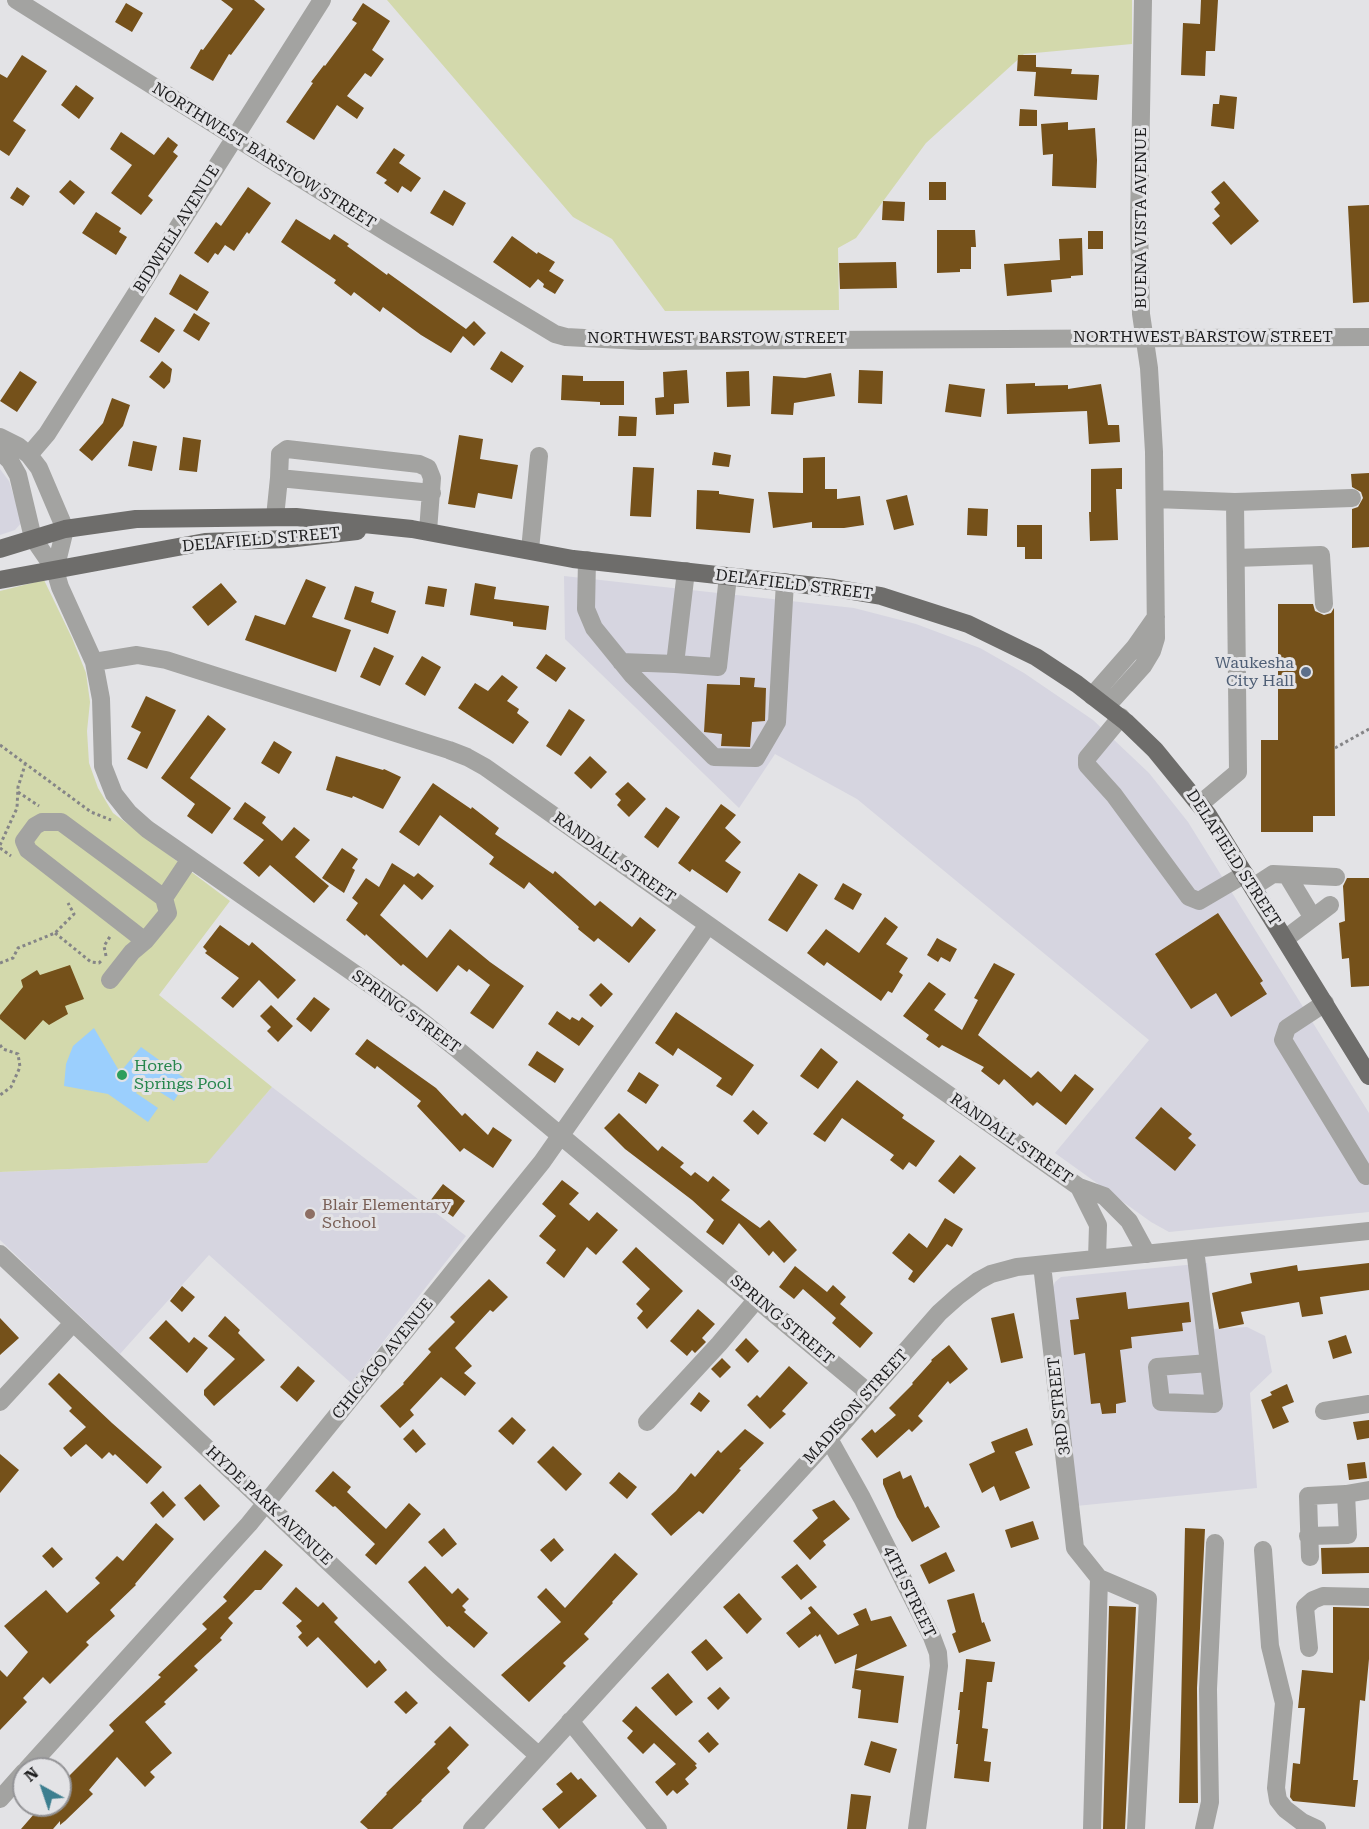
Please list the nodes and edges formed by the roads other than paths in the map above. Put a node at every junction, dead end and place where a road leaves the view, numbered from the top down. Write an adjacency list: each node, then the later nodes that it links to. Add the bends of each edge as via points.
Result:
1 (16, 0): 4 (street, NORTHWEST BARSTOW STREET)
2 (322, 0): 4 (street, BIDWELL AVENUE)
3 (1143, 0): 6 (street, BUENA VISTA AVENUE, via 1139,224)
4 (235, 138): 6 (street, NORTHWEST BARSTOW STREET, via 534,323 566,337 640,341); 9 (street, BIDWELL AVENUE, via 47,435)
5 (1369, 337): 6 (street, NORTHWEST BARSTOW STREET)
6 (1145, 339): 14 (street, BUENA VISTA AVENUE)
7 (0, 436): 9 (street)
8 (0, 451): 20 (street, via 18,475)
9 (29, 455): 18 (street, via 39,468)
10 (539, 456): 22 (street)
11 (279, 478): 12 (street); 12 (street, via 280,454 287,449 419,464 428,468); 16 (street)
12 (432, 493): 19 (street)
13 (1352, 498): 15 (street)
14 (1155, 499): 15 (street); 34 (street, BUENA VISTA AVENUE, via 1156,638 1143,666)
15 (1235, 502): 23 (street)
16 (275, 517): 17 (main road, DELAFIELD STREET); 18 (main road, DELAFIELD STREET, via 136,519)
17 (397, 527): 19 (main road, DELAFIELD STREET); 25 (main road, DELAFIELD STREET, via 287,539 205,542)
18 (65, 529): 20 (main road, DELAFIELD STREET); 25 (street)
19 (428, 531): 22 (main road, DELAFIELD STREET)
20 (33, 538): 21 (main road, DELAFIELD STREET); 25 (street)
21 (0, 549)
22 (530, 550): 24 (main road, DELAFIELD STREET)
23 (1236, 558): 30 (street, via 1321,555); 35 (street, via 1238,772)
24 (587, 560): 26 (main road, DELAFIELD STREET); 32 (street, via 586,609 594,628)
25 (55, 570): 28 (main road, DELAFIELD STREET); 31 (street, SPRING STREET)
26 (687, 571): 27 (main road, DELAFIELD STREET); 33 (street)
27 (728, 576): 29 (main road, DELAFIELD STREET); 33 (street, via 718,667)
28 (0, 580)
29 (785, 582): 32 (street, via 777,722 756,758 714,757); 34 (main road, DELAFIELD STREET, via 881,596 968,624 1036,657)
30 (1324, 604)
31 (94, 662): 36 (street, SPRING STREET, via 101,699 103,766 114,794 147,829); 43 (street, RANDALL STREET, via 137,655 165,660 467,756)
32 (621, 663): 33 (street)
33 (675, 664)
34 (1106, 706): 35 (main road, DELAFIELD STREET, via 1155,750); 39 (street, BUENA VISTA AVENUE, via 1086,758 1087,765 1114,795 1189,897 1199,901)
35 (1200, 804): 39 (main road, DELAFIELD STREET)
36 (190, 859): 40 (street); 49 (street, SPRING STREET, via 414,1016)
37 (1287, 875): 38 (street); 39 (street, via 1273,874); 42 (street)
38 (1336, 877)
39 (1249, 881): 44 (main road, DELAFIELD STREET)
40 (164, 898): 45 (street, via 168,913); 45 (street, via 61,822 42,822 24,841 28,850)
41 (1330, 905): 42 (street)
42 (1313, 918): 44 (street)
43 (708, 925): 49 (street, CHICAGO AVENUE); 51 (street, RANDALL STREET)
44 (1285, 939): 47 (main road, DELAFIELD STREET)
45 (145, 941): 46 (street)
46 (110, 980)
47 (1325, 1003): 48 (main road, DELAFIELD STREET); 50 (street, via 1287,1028 1282,1040)
48 (1369, 1076)
49 (560, 1136): 58 (street, SPRING STREET); 69 (street, CHICAGO AVENUE)
50 (1366, 1176)
51 (1079, 1187): 55 (street, RANDALL STREET, via 1104,1196 1115,1205); 56 (street, RANDALL STREET, via 1098,1225)
52 (1369, 1231): 53 (street, MADISON STREET)
53 (1195, 1250): 55 (street, MADISON STREET); 60 (street)
54 (0, 1254): 59 (street, HYDE PARK AVENUE)
55 (1147, 1254): 56 (street, MADISON STREET)
56 (1097, 1258): 57 (street, MADISON STREET)
57 (1042, 1265): 61 (street, MADISON STREET, via 990,1274 958,1296); 74 (street, 3RD STREET, via 1075,1548)
58 (757, 1299): 61 (street, SPRING STREET); 65 (street)
59 (73, 1323): 62 (street); 69 (street, HYDE PARK AVENUE)
60 (1209, 1363)
61 (869, 1393): 66 (street, MADISON STREET)
62 (0, 1402)
63 (1369, 1404): 64 (street)
64 (1324, 1411)
65 (647, 1422)
66 (829, 1439): 77 (street, MADISON STREET); 84 (street, 4TH STREET, via 938,1653)
67 (1369, 1490): 68 (street)
68 (1346, 1494): 70 (street, via 1308,1496); 70 (street, via 1348,1535)
69 (267, 1502): 78 (street, HYDE PARK AVENUE); 79 (street, CHICAGO AVENUE)
70 (1308, 1536): 73 (street)
71 (1215, 1543): 87 (street, via 1208,1689 1210,1802)
72 (1263, 1550): 88 (street, via 1270,1646 1284,1703 1278,1800 1302,1822)
73 (1310, 1557)
74 (1099, 1578): 85 (street); 86 (street, via 1148,1599)
75 (1369, 1597): 76 (street, via 1323,1596 1313,1600 1305,1607)
76 (1309, 1648)
77 (570, 1721): 78 (street, MADISON STREET); 83 (street)
78 (538, 1756): 82 (street, MADISON STREET)
79 (38, 1757)
80 (12, 1786): 81 (street)
81 (0, 1799)
82 (472, 1829)
83 (658, 1829)
84 (917, 1829)
85 (1092, 1829)
86 (1136, 1829)
87 (1204, 1829)
88 (1317, 1829)

